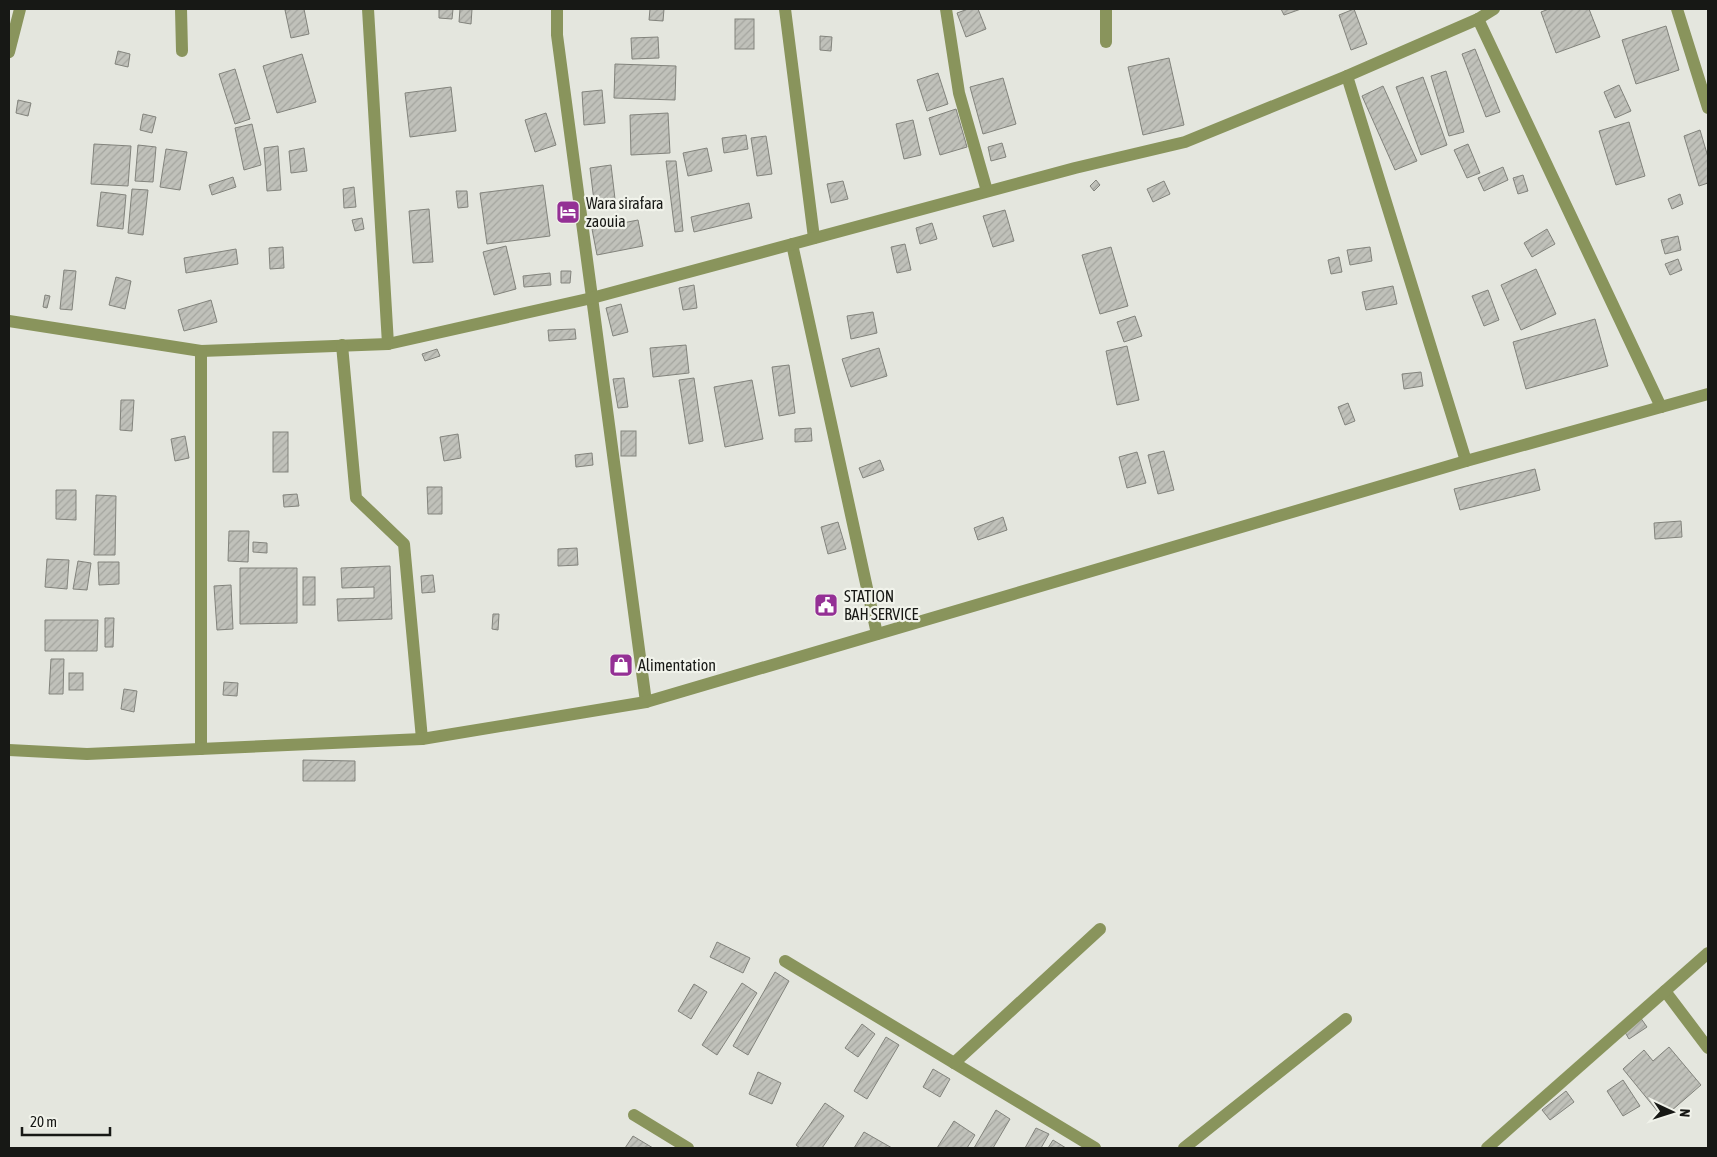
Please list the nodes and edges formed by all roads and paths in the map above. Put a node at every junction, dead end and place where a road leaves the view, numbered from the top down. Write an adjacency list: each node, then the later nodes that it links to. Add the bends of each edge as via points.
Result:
1 (20, 9): 12 (street)
2 (181, 9): 11 (street)
3 (368, 9): 20 (street)
4 (557, 9): 18 (street, via 557,35)
5 (785, 9): 16 (street)
6 (946, 9): 15 (street, via 959,94)
7 (1106, 9): 10 (street)
8 (1677, 9): 14 (street)
9 (1486, 13): 13 (street); 24 (street)
10 (1106, 42)
11 (182, 50)
12 (9, 52)
13 (1347, 76): 15 (street, via 1185,142); 25 (street)
14 (1708, 108)
15 (987, 191): 16 (street)
16 (814, 238): 17 (street)
17 (792, 244): 18 (street); 26 (street)
18 (592, 298): 20 (street); 27 (street)
19 (9, 321): 22 (street)
20 (388, 344): 21 (street)
21 (342, 345): 22 (street); 28 (street, via 356,498 404,544)
22 (201, 350): 30 (street)
23 (1708, 394): 24 (street)
24 (1661, 407): 25 (street)
25 (1466, 461): 26 (street)
26 (876, 634): 27 (street)
27 (646, 702): 28 (street)
28 (422, 739): 30 (street)
29 (9, 750): 30 (street, via 87,754)
30 (201, 750)
31 (1100, 929): 37 (street)
32 (1708, 953): 34 (street)
33 (785, 961): 37 (street)
34 (1665, 991): 36 (street); 42 (street)
35 (1346, 1020): 41 (street)
36 (1708, 1048)
37 (954, 1063): 40 (street)
38 (634, 1114): 39 (street)
39 (688, 1148)
40 (1095, 1148)
41 (1184, 1148)
42 (1487, 1148)

